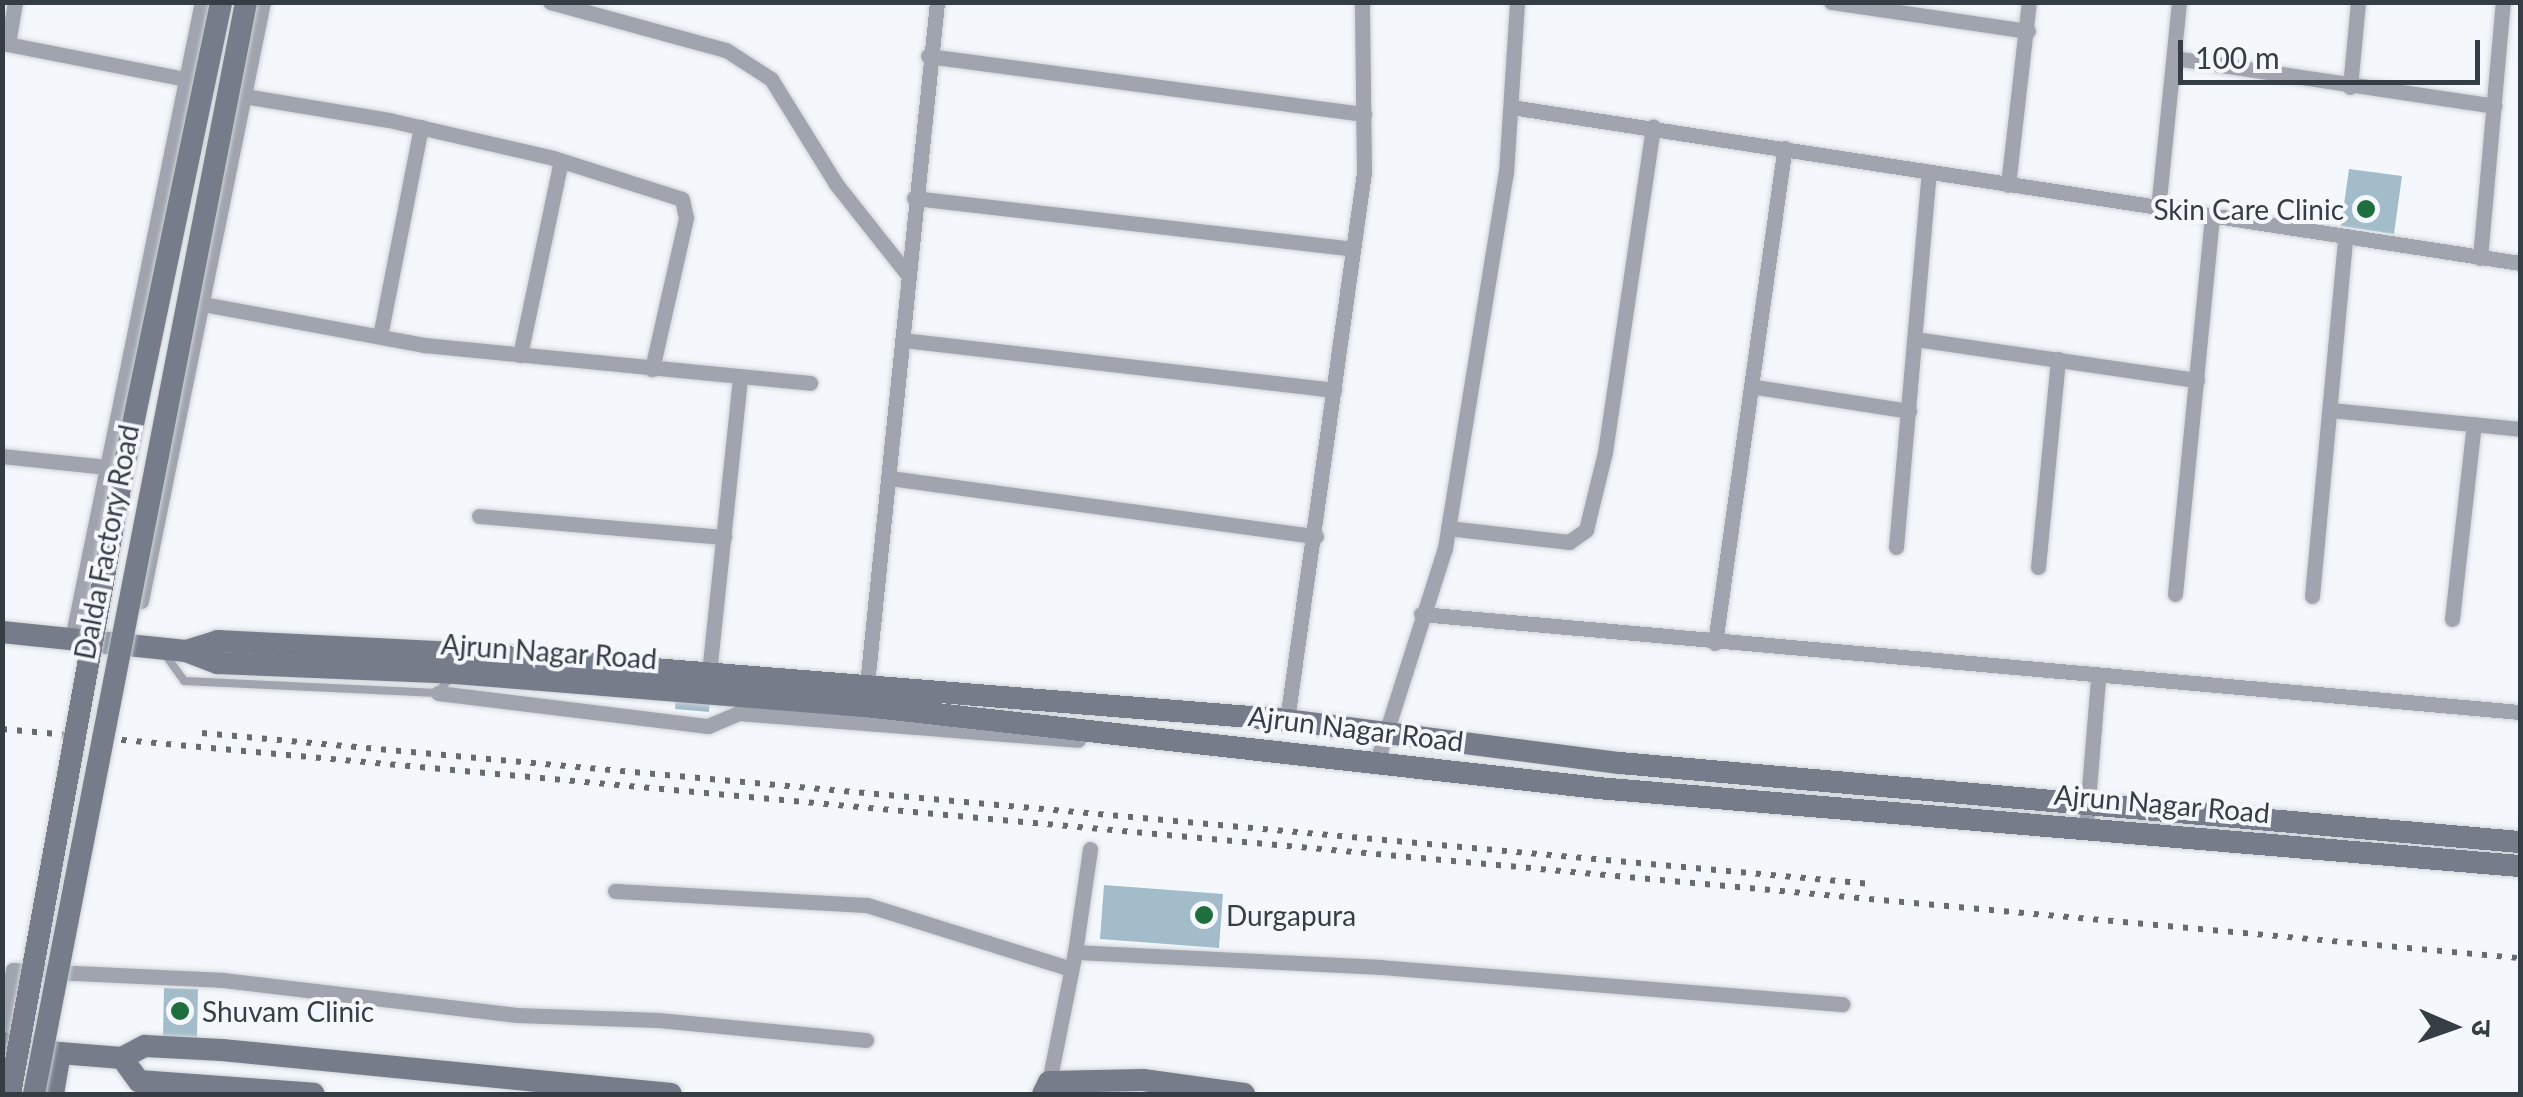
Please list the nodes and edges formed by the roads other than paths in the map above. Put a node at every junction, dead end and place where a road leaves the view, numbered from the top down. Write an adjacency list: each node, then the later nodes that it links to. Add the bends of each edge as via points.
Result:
1 (15, 2): 17 (street)
2 (202, 2): 20 (street)
3 (221, 2): 101 (street, Dalda Factory Road, bridge, via 120,491)
4 (246, 2): 102 (street, Dalda Factory Road, bridge, via 140,519)
5 (263, 2): 22 (street)
6 (550, 2): 39 (street, via 726,50 771,79 836,184)
7 (937, 2): 18 (street)
8 (1362, 2): 25 (street)
9 (1516, 2): 23 (street)
10 (1831, 2): 15 (street)
11 (2029, 2): 16 (street)
12 (2178, 2): 19 (street)
13 (2358, 2): 21 (street)
14 (2503, 2): 24 (street)
15 (1887, 8): 16 (street)
16 (2028, 30): 31 (street)
17 (5, 43): 20 (street)
18 (928, 56): 25 (street); 32 (street)
19 (2174, 58): 21 (street); 33 (street)
20 (186, 79): 57 (street)
21 (2350, 87): 24 (street)
22 (244, 96): 27 (street); 40 (street)
23 (1512, 106): 26 (street); 60 (street)
24 (2494, 106): 37 (street)
25 (1364, 114): 36 (street)
26 (1652, 127): 28 (street); 60 (street, via 1605,452 1586,530 1569,542)
27 (421, 128): 29 (street); 41 (street)
28 (1785, 148): 30 (street); 50 (street)
29 (560, 161): 44 (street); 46 (street, via 682,199 686,218)
30 (1929, 172): 31 (street); 42 (street)
31 (2008, 185): 33 (street)
32 (914, 198): 36 (street); 39 (street)
33 (2158, 208): 34 (street)
34 (2212, 217): 35 (street); 48 (street)
35 (2345, 238): 37 (street); 52 (street)
36 (1353, 249): 51 (street)
37 (2480, 258): 38 (street)
38 (2520, 263)
39 (908, 274): 43 (street)
40 (203, 304): 41 (street); 72 (street)
41 (380, 336): 44 (street)
42 (1914, 338): 45 (street); 53 (street)
43 (903, 340): 51 (street); 58 (street)
44 (520, 356): 46 (street)
45 (2058, 359): 48 (street); 64 (street)
46 (652, 369): 47 (street)
47 (740, 377): 49 (street); 62 (street)
48 (2197, 380): 65 (street)
49 (810, 383)
50 (1756, 386): 53 (street); 71 (street)
51 (1334, 390): 61 (street)
52 (2331, 410): 54 (street); 66 (street)
53 (1909, 412): 63 (street)
54 (2474, 424): 55 (street); 68 (street)
55 (2520, 429)
56 (2, 456): 57 (street)
57 (106, 467): 70 (street)
58 (890, 478): 61 (street); 79 (street)
59 (479, 516): 62 (street)
60 (1448, 528): 67 (street)
61 (1316, 536): 82 (street)
62 (724, 537): 76 (street)
63 (1896, 546)
64 (2038, 567)
65 (2175, 594)
66 (2312, 596)
67 (1421, 614): 71 (street); 83 (street)
68 (2452, 619)
69 (2, 632): 70 (street, Ajrun Nagar Road)
70 (72, 639): 72 (street, Ajrun Nagar Road)
71 (1715, 643): 77 (street)
72 (132, 646): 73 (street, Ajrun Nagar Road)
73 (162, 649): 74 (street, Ajrun Nagar Road); 78 (lane, via 184,682)
74 (186, 650): 75 (street, Ajrun Nagar Road, via 218,662); 76 (street, Ajrun Nagar Road, via 218,641)
75 (454, 672): 78 (lane); 79 (street, Ajrun Nagar Road)
76 (709, 674): 79 (street, Ajrun Nagar Road)
77 (2098, 678): 81 (street); 85 (street)
78 (438, 694): 80 (street, via 708,726 738,713 1077,745)
79 (865, 696): 80 (street, Ajrun Nagar Road); 84 (street, Ajrun Nagar Road)
80 (1082, 706): 82 (street, Ajrun Nagar Road)
81 (2520, 712)
82 (1287, 720): 83 (street, Ajrun Nagar Road)
83 (1384, 730): 84 (street); 85 (street, Ajrun Nagar Road, via 1620,763)
84 (1377, 761): 86 (street, Ajrun Nagar Road, via 1598,788)
85 (2088, 800): 86 (street); 87 (street, Ajrun Nagar Road)
86 (2086, 826): 89 (street, Ajrun Nagar Road)
87 (2520, 842)
88 (1090, 849): 91 (street)
89 (2520, 866)
90 (615, 891): 92 (street, via 867,904)
91 (1075, 952): 92 (street); 93 (street, via 1380,967)
92 (1070, 968): 99 (street)
93 (1843, 1004)
94 (2, 1032): 95 (street, via 13,970 223,980 517,1015 658,1020)
95 (866, 1040)
96 (2, 1043): 97 (street)
97 (60, 1053): 98 (street); 103 (street)
98 (122, 1058): 100 (street, via 139,1080); 105 (street, via 145,1046 222,1050)
99 (1046, 1088): 106 (street, via 1144,1080)
100 (203, 1089): 104 (street)
101 (10, 1094)
102 (34, 1094)
103 (54, 1094)
104 (314, 1094)
105 (670, 1094)
106 (1244, 1094)

